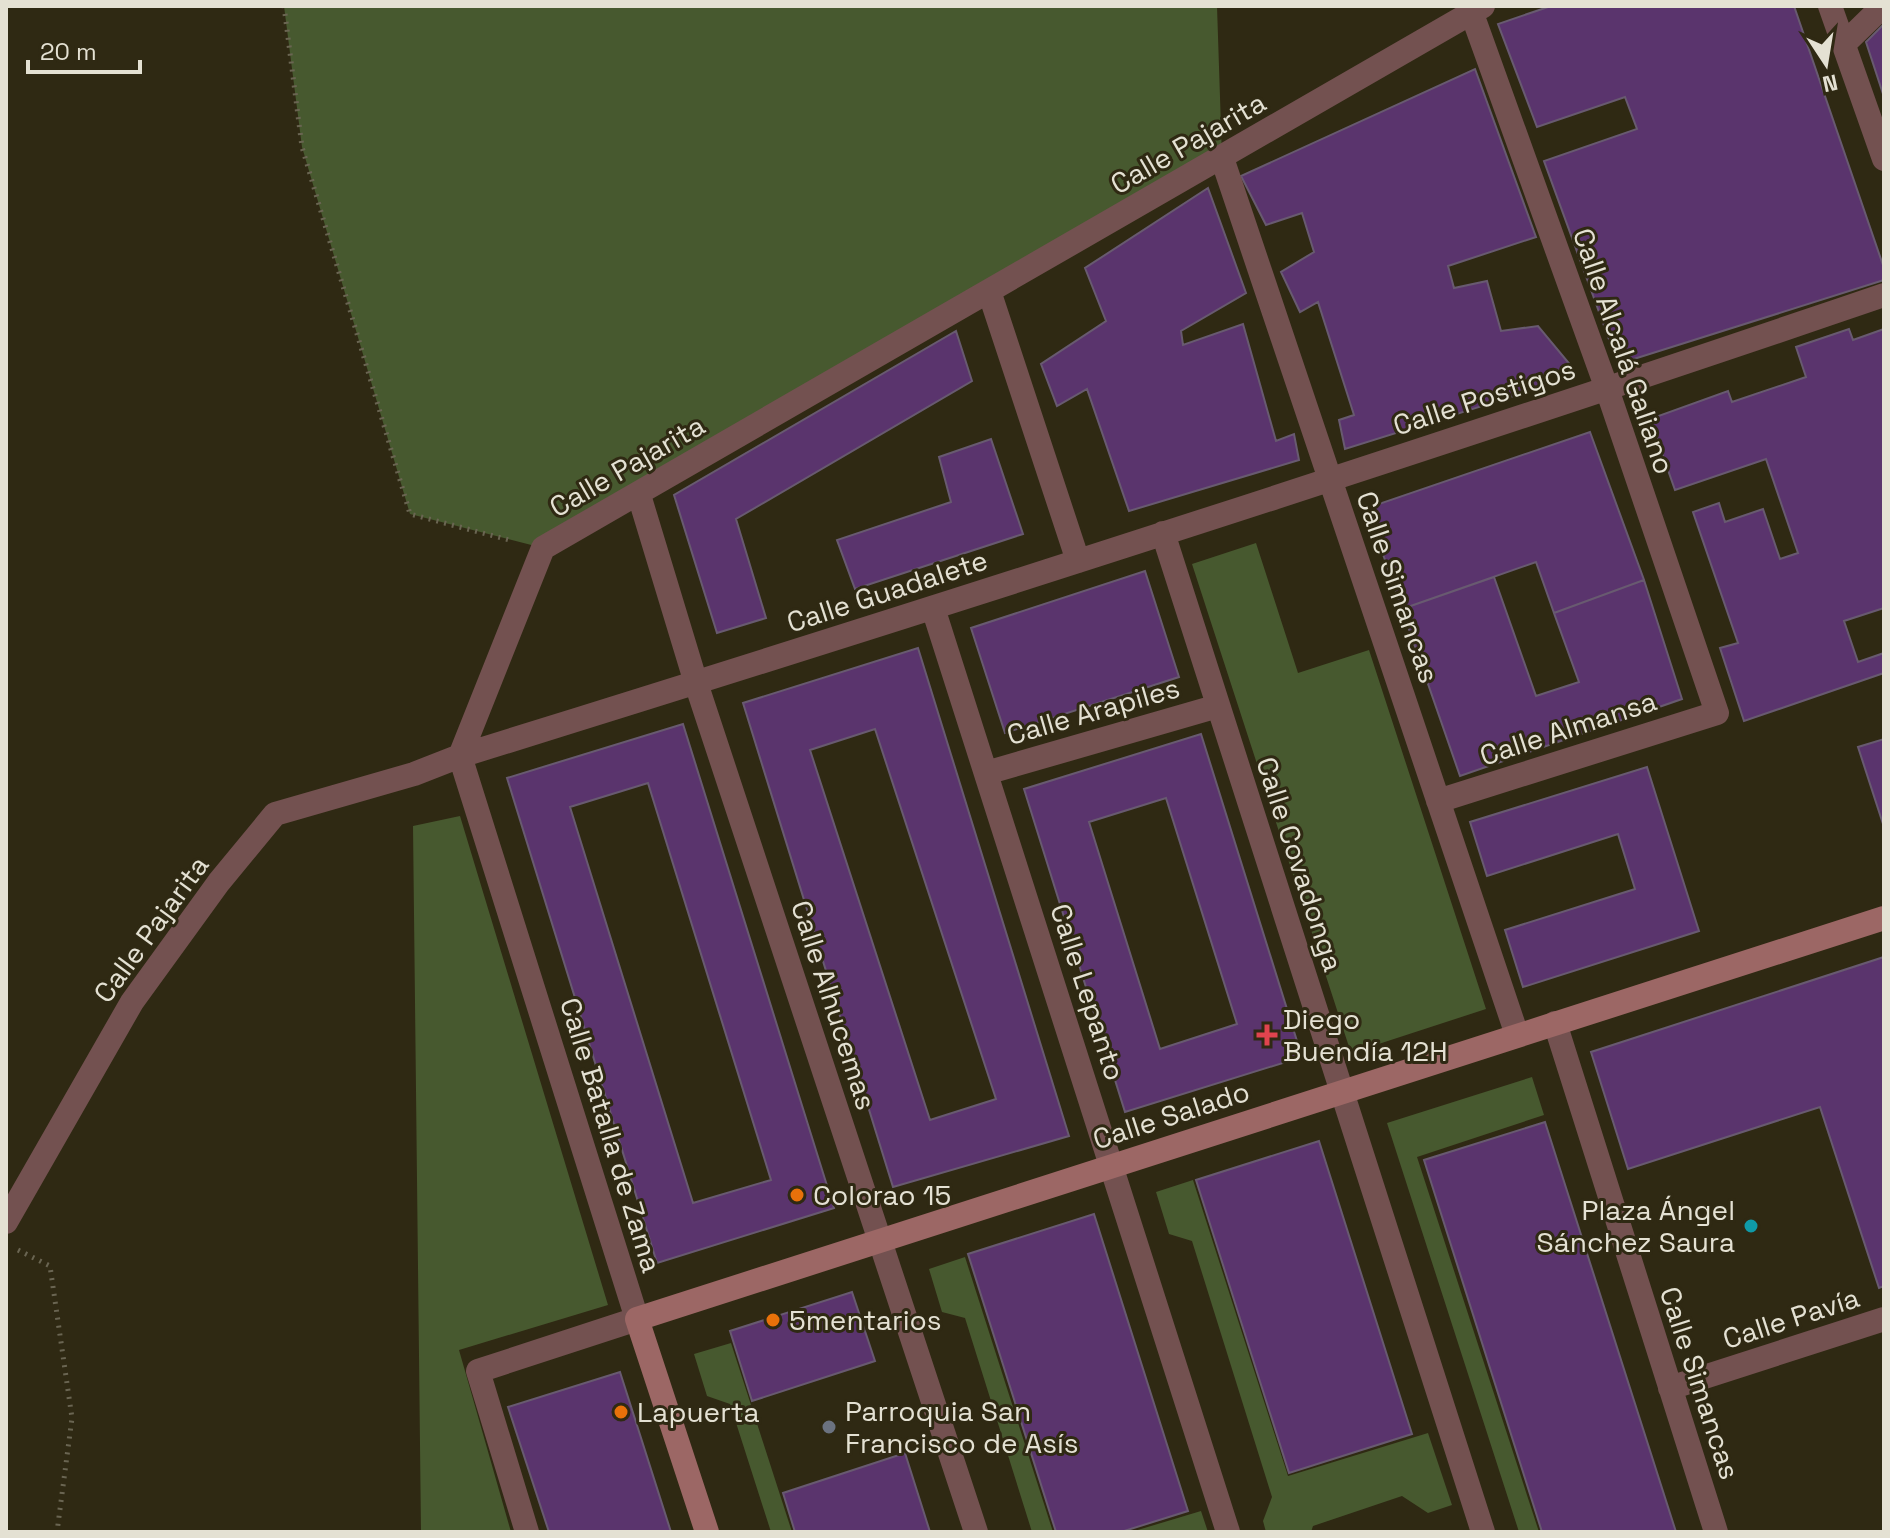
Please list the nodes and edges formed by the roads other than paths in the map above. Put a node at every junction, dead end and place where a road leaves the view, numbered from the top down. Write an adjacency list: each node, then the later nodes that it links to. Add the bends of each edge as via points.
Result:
1 (1830, 6): 4 (street)
2 (1883, 6): 4 (street)
3 (1477, 8): 6 (street, Calle Pajarita); 9 (street, Calle Alcalá Galiano)
4 (1844, 44): 5 (street)
5 (1884, 157)
6 (1222, 158): 7 (street, Calle Pajarita); 10 (street, Calle Simancas)
7 (990, 294): 11 (street, Calle Pajarita); 13 (street)
8 (1884, 295): 9 (street, Calle Postigos)
9 (1607, 389): 10 (street, Calle Postigos); 17 (street, Calle Alcalá Galiano)
10 (1330, 478): 12 (street, Calle Guadalete); 20 (street, Calle Simancas)
11 (639, 495): 15 (street, Calle Alhucemas); 18 (street, Calle Pajarita, via 543,548)
12 (1163, 533): 13 (street, Calle Guadalete); 16 (street, Calle Covadonga)
13 (1078, 561): 14 (street, Calle Guadalete)
14 (933, 608): 15 (street, Calle Guadalete); 19 (street, Calle Lepanto)
15 (696, 683): 18 (street, Calle Guadalete); 27 (street, Calle Alhucemas)
16 (1218, 706): 19 (street, Calle Arapiles); 24 (street, Calle Covadonga)
17 (1717, 713): 20 (street, Calle Almansa)
18 (460, 756): 26 (street, Calle Pajarita, via 275,814 132,1002); 28 (street, Calle Batalla de Zama)
19 (986, 773): 25 (street, Calle Lepanto)
20 (1438, 801): 23 (street, Calle Simancas)
21 (1884, 918): 22 (street, Calle Salado)
22 (1555, 1023): 23 (street, Calle Salado); 30 (street, Calle Simancas)
23 (1517, 1035): 24 (street, Calle Salado)
24 (1341, 1092): 25 (street, Calle Salado); 35 (street, Calle Covadonga)
25 (1112, 1165): 27 (street, Calle Salado); 34 (street, Calle Lepanto)
26 (6, 1222)
27 (880, 1241): 28 (street, Calle Salado); 33 (street, Calle Alhucemas)
28 (637, 1319): 31 (street, Calle Salado, via 478,1371); 32 (street, Calle Batalla de Zama)
29 (1884, 1319): 30 (street, Calle Pavía)
30 (1670, 1388): 36 (street, Calle Simancas)
31 (527, 1532)
32 (707, 1532)
33 (976, 1532)
34 (1228, 1532)
35 (1483, 1532)
36 (1716, 1532)

